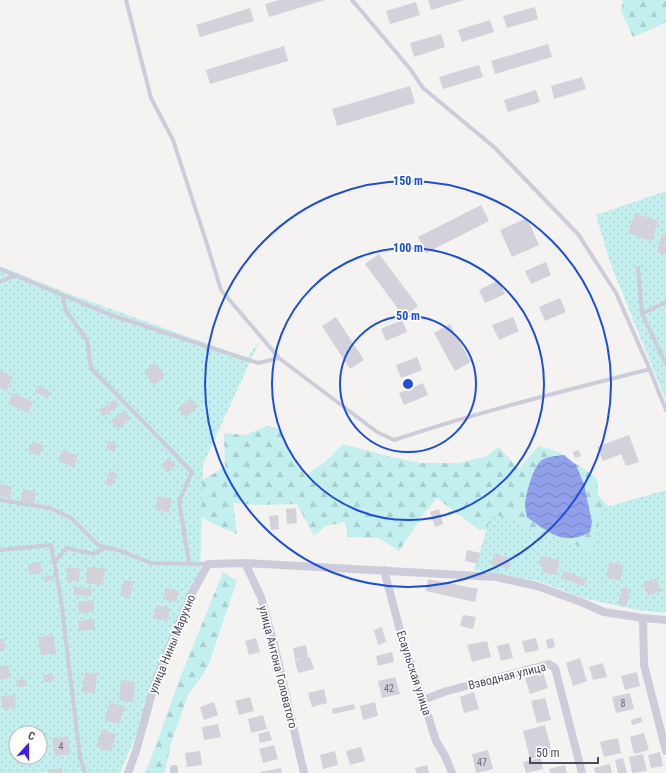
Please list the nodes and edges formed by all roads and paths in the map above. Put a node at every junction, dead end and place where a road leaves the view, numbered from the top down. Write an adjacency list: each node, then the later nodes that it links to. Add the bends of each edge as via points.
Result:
1 (126, 0): 10 (lane, via 151,98 173,140 221,290)
2 (352, 0): 12 (lane, via 423,88 494,147 578,234 616,293)
3 (638, 268): 9 (lane)
4 (0, 269): 5 (lane)
5 (16, 275): 6 (lane); 7 (lane)
6 (0, 282)
7 (63, 296): 10 (lane, via 111,315 258,363); 18 (lane, via 66,311 87,340 91,368 192,472 178,501)
8 (666, 302): 9 (lane)
9 (642, 314): 11 (lane)
10 (279, 358): 12 (lane, via 377,432 394,440 450,421)
11 (666, 363)
12 (650, 369): 13 (lane)
13 (666, 410)
14 (0, 500): 15 (lane, via 50,508 71,518 98,545)
15 (107, 547): 17 (lane, via 93,554 67,548); 18 (lane, via 151,563)
16 (0, 550): 17 (lane, via 51,545)
17 (54, 562): 26 (lane, via 80,757)
18 (189, 563): 20 (lane)
19 (245, 563): 20 (street); 21 (street); 28 (street, улица Антона Головатого, via 263,604)
20 (208, 564): 27 (street, улица Нины Марухно, via 191,595 156,679)
21 (384, 570): 22 (street, via 496,577 537,586 604,612); 24 (street, Есаульская улица, via 401,634)
22 (643, 618): 23 (street); 25 (street, via 644,665)
23 (666, 620)
24 (423, 700): 29 (street, Есаульская улица, via 436,741); 30 (street, Взводная улица, via 447,691 549,664 555,668)
25 (666, 751)
26 (85, 773)
27 (128, 773)
28 (304, 773)
29 (452, 773)
30 (582, 773)

